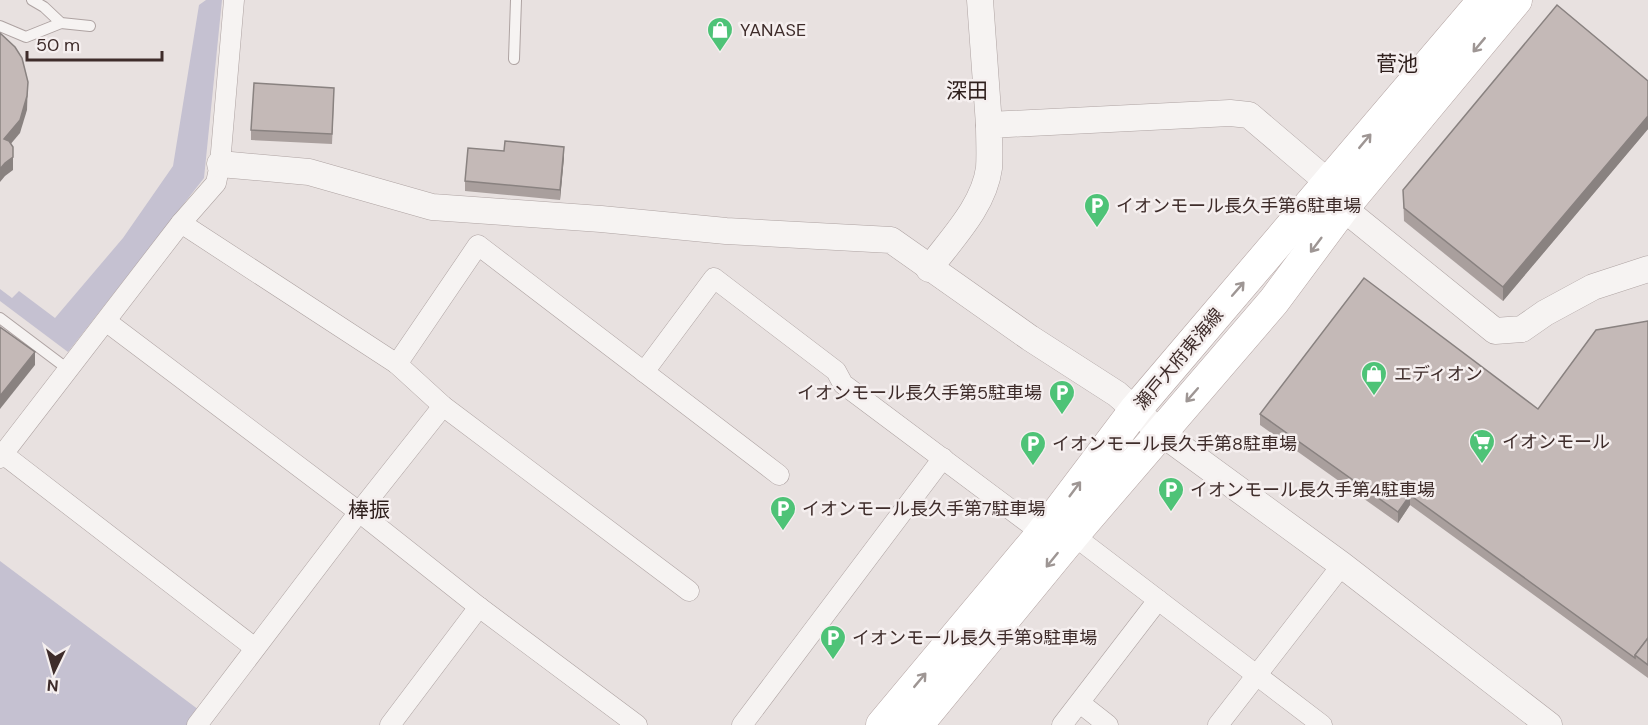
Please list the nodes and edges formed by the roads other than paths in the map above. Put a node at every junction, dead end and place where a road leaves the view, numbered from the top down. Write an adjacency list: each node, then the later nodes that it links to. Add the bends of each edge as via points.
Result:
1 (32, 0): 7 (lane)
2 (234, 0): 12 (street)
3 (516, 0): 10 (lane)
4 (980, 0): 11 (street)
5 (1484, 0): 13 (main road, 瀬戸大府東海線, one-way to 5)
6 (1516, 0): 13 (main road, 瀬戸大府東海線, one-way to 13)
7 (61, 23): 8 (lane, via 26,37); 9 (lane)
8 (0, 26)
9 (90, 26)
10 (514, 58)
11 (989, 125): 13 (street, via 1249,115); 15 (street, via 989,167 978,203)
12 (220, 164): 14 (street, via 216,183); 15 (street, via 309,172 432,207 891,240)
13 (1336, 195): 16 (street, via 1495,331 1522,329 1593,287); 23 (main road, 瀬戸大府東海線, one-way to 13); 24 (main road, 瀬戸大府東海線, one-way to 24, via 1274,301)
14 (181, 223): 18 (street); 19 (street)
15 (929, 269): 23 (street)
16 (1648, 269)
17 (0, 318): 20 (lane)
18 (106, 322): 20 (street); 28 (street)
19 (397, 364): 21 (street, via 478,245); 22 (street)
20 (69, 370): 25 (street)
21 (644, 372): 26 (street, via 714,278 836,371 843,384); 27 (street)
22 (443, 406): 28 (street); 32 (street)
23 (1136, 409): 24 (street); 30 (main road, 瀬戸大府東海線, one-way to 23)
24 (1160, 432): 29 (main road, 瀬戸大府東海線); 31 (street)
25 (2, 456): 35 (street)
26 (943, 458): 30 (street, via 1030,524); 41 (street)
27 (779, 475)
28 (359, 512): 34 (street); 35 (street)
29 (1072, 535): 33 (street); 43 (main road, 瀬戸大府東海線, one-way to 43)
30 (1040, 536): 42 (main road, 瀬戸大府東海線, one-way to 30)
31 (1342, 565): 36 (street); 48 (street)
32 (689, 591)
33 (1158, 600): 36 (street); 37 (street)
34 (479, 607): 39 (street); 40 (street)
35 (255, 648): 38 (street)
36 (1256, 674): 46 (street); 47 (street)
37 (1080, 703): 44 (street); 45 (street)
38 (197, 725)
39 (390, 725)
40 (637, 725)
41 (742, 725)
42 (882, 725)
43 (917, 725)
44 (1062, 725)
45 (1108, 725)
46 (1218, 725)
47 (1322, 725)
48 (1549, 725)

